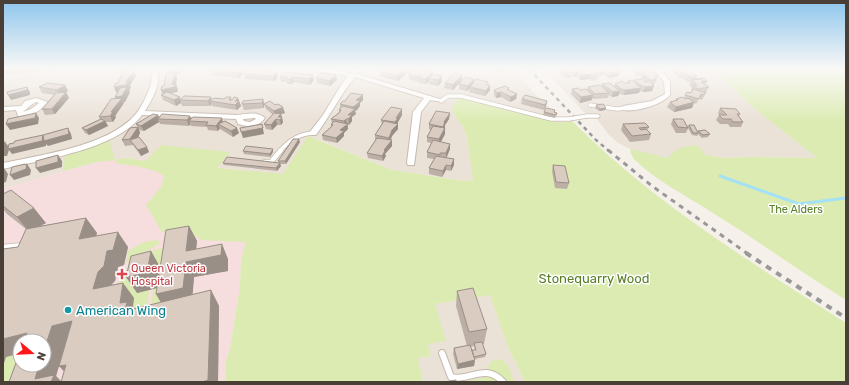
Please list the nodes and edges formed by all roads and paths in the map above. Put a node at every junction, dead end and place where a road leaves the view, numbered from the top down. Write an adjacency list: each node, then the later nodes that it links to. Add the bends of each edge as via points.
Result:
1 (155, 87): 11 (street)
2 (343, 87): 14 (street)
3 (400, 87): 5 (street)
4 (667, 87): 8 (street, via 668,94 665,98 655,103)
5 (429, 97): 6 (street); 16 (street, via 417,112)
6 (441, 100): 12 (lane, bridge, via 448,96 461,96 551,119)
7 (590, 105): 8 (lane, via 614,109)
8 (629, 106)
9 (21, 108): 10 (street)
10 (3, 109)
11 (141, 113): 13 (street); 17 (street, via 124,129 110,137 81,147)
12 (598, 116)
13 (239, 117)
14 (313, 133): 15 (lane, via 297,136 284,145 271,162)
15 (256, 161)
16 (412, 164)
17 (3, 166)
18 (3, 247): 19 (lane, via 23,245 26,248)
19 (24, 252)
20 (442, 353): 21 (lane, via 451,377 483,372 501,378)
21 (503, 382)

